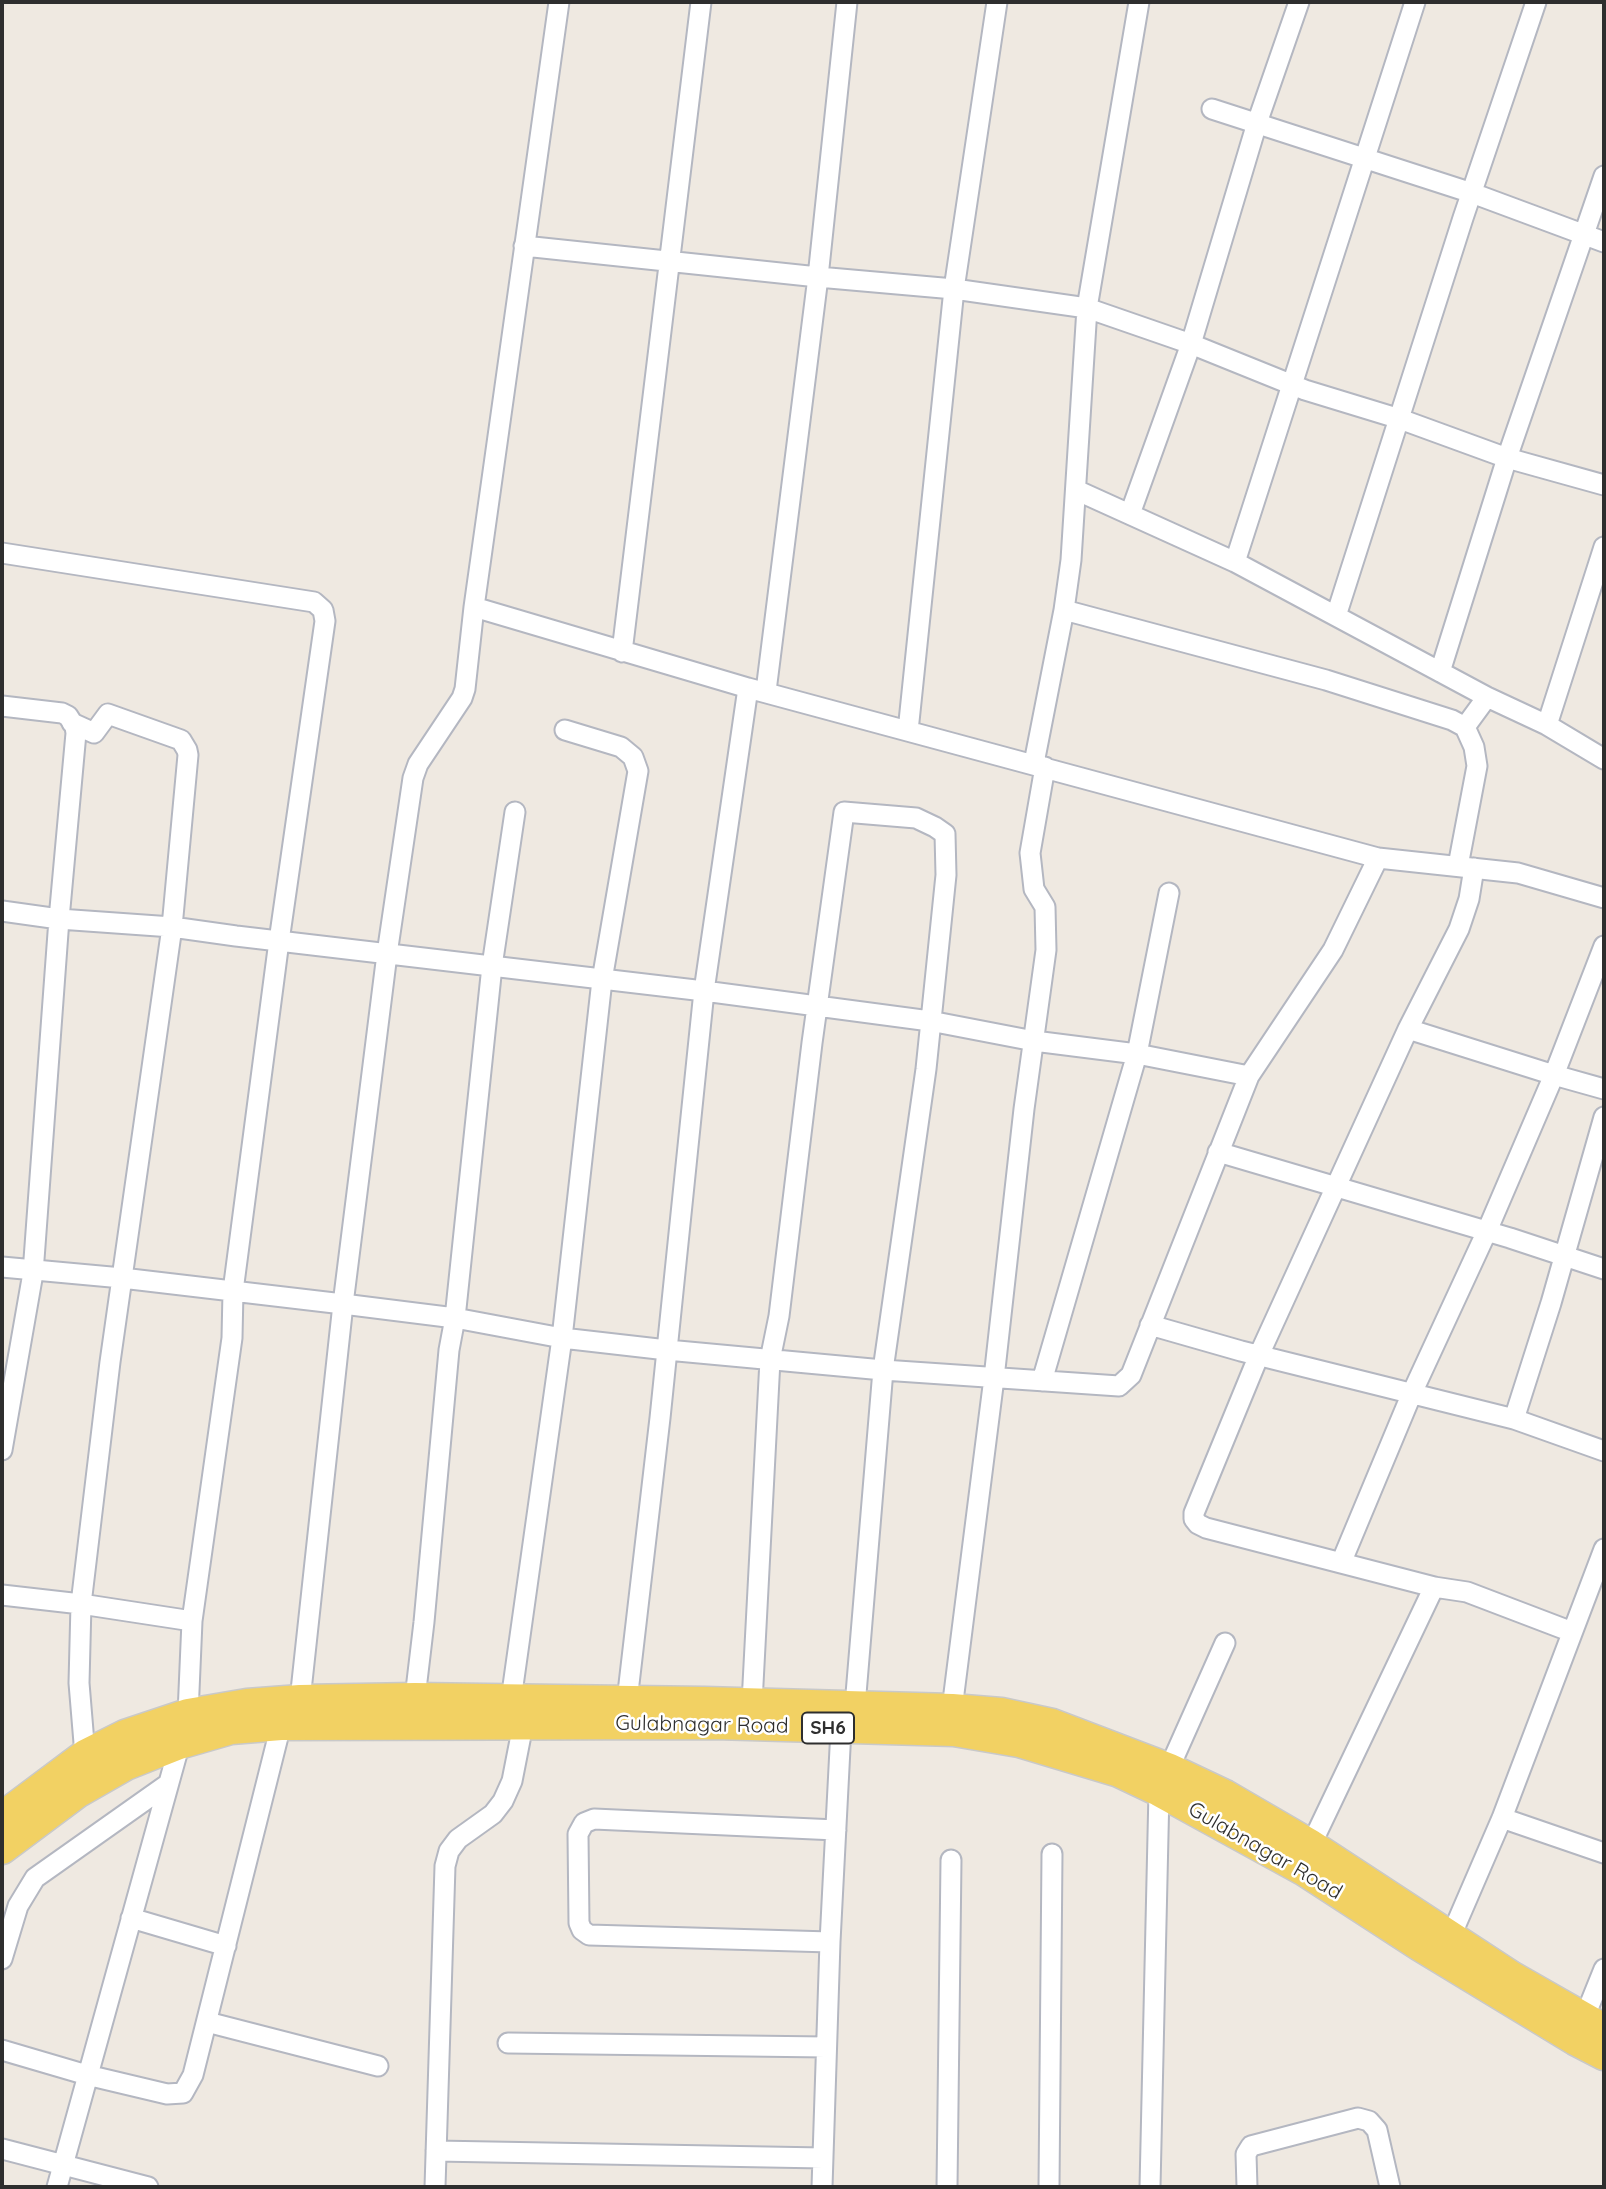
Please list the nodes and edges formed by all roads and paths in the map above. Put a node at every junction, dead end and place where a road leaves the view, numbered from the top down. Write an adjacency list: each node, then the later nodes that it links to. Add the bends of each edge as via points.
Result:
1 (559, 2): 16 (street)
2 (701, 2): 17 (street)
3 (847, 2): 18 (street)
4 (996, 2): 19 (street)
5 (1139, 2): 20 (street)
6 (1299, 2): 10 (street)
7 (1415, 2): 11 (street)
8 (1536, 2): 13 (street)
9 (1212, 109): 10 (street)
10 (1257, 123): 11 (street); 21 (street)
11 (1364, 158): 13 (street); 22 (street)
12 (1604, 176): 14 (street)
13 (1472, 193): 14 (street); 23 (street)
14 (1584, 235): 15 (street); 24 (street)
15 (1604, 242)
16 (524, 246): 17 (street); 31 (street)
17 (670, 260): 18 (street); 34 (street)
18 (818, 277): 19 (street); 36 (street)
19 (954, 289): 20 (street); 43 (street)
20 (1087, 308): 21 (street); 26 (street)
21 (1191, 344): 22 (street); 27 (street)
22 (1293, 385): 23 (street); 30 (street)
23 (1400, 419): 24 (street); 33 (street)
24 (1507, 458): 25 (street); 35 (street)
25 (1604, 485)
26 (1076, 491): 27 (street); 32 (street)
27 (1130, 514): 30 (street)
28 (1604, 547): 40 (street)
29 (2, 553): 54 (street, via 314,602 323,610)
30 (1235, 562): 33 (street)
31 (474, 607): 34 (street); 56 (street, via 466,689 413,778)
32 (1064, 610): 41 (street, via 1326,680); 45 (street)
33 (1336, 616): 35 (street)
34 (622, 652): 36 (street)
35 (1440, 671): 37 (street)
36 (757, 690): 43 (street); 59 (street)
37 (1487, 697): 40 (street); 41 (street)
38 (2, 706): 39 (street, via 51,710 68,716)
39 (72, 723): 52 (street, via 76,733); 53 (street, via 94,733 108,714 175,737 185,745 188,755)
40 (1547, 725): 44 (street)
41 (1465, 727): 48 (street, via 1477,766)
42 (565, 730): 58 (street, via 621,747 633,757 638,771)
43 (908, 730): 45 (street)
44 (1604, 759)
45 (1039, 765): 47 (street); 63 (street, via 1030,853 1034,889 1045,907 1046,950)
46 (515, 812): 57 (street)
47 (1378, 858): 48 (street); 66 (street, via 1333,950)
48 (1466, 867): 50 (street, via 1531,876); 62 (street, via 1469,899 1460,929)
49 (1169, 893): 64 (street)
50 (1604, 898)
51 (2, 911): 52 (street)
52 (59, 919): 53 (street); 75 (street)
53 (172, 927): 54 (street); 76 (street)
54 (279, 941): 56 (street); 77 (street)
55 (1604, 946): 65 (street)
56 (387, 954): 57 (street); 78 (street)
57 (492, 967): 58 (street); 79 (street)
58 (602, 980): 59 (street); 81 (street)
59 (704, 991): 60 (street); 82 (street)
60 (818, 1006): 61 (street); 61 (street, via 844,812 916,818 945,834 946,875); 84 (street)
61 (930, 1021): 63 (street); 85 (street)
62 (1408, 1029): 65 (street); 70 (street)
63 (1034, 1041): 64 (street); 86 (street)
64 (1137, 1055): 66 (street); 87 (street)
65 (1554, 1075): 67 (street); 71 (street)
66 (1249, 1076): 69 (street)
67 (1604, 1088)
68 (1604, 1117): 72 (street)
69 (1218, 1152): 70 (street); 80 (street)
70 (1337, 1187): 71 (street); 83 (street)
71 (1487, 1231): 72 (street); 88 (street)
72 (1564, 1254): 74 (street); 89 (street)
73 (2, 1267): 75 (street)
74 (1604, 1269)
75 (32, 1270): 76 (street); 90 (street)
76 (122, 1278): 77 (street); 96 (street)
77 (233, 1291): 78 (street); 97 (street, via 232,1338)
78 (343, 1304): 79 (street); 101 (street)
79 (455, 1318): 81 (street); 100 (street)
80 (1150, 1325): 83 (street); 87 (street, via 1131,1375 1119,1386)
81 (562, 1338): 82 (street); 105 (street)
82 (667, 1350): 84 (street); 102 (street)
83 (1259, 1355): 88 (street); 93 (street, via 1194,1519 1206,1528)
84 (770, 1360): 85 (street); 103 (street)
85 (883, 1370): 86 (street); 107 (street)
86 (994, 1378): 87 (street); 104 (street)
87 (1042, 1381)
88 (1412, 1393): 89 (street); 93 (street)
89 (1514, 1419): 91 (street)
90 (2, 1450)
91 (1604, 1451)
92 (1604, 1549): 98 (street)
93 (1341, 1563): 94 (street)
94 (1434, 1587): 98 (street, via 1467,1592); 116 (street)
95 (2, 1595): 96 (street)
96 (81, 1604): 97 (street); 110 (street, via 79,1683)
97 (192, 1621): 106 (street)
98 (1572, 1632): 114 (street)
99 (1225, 1643): 111 (street)
100 (415, 1698): 101 (main road, Gulabnagar Road / SH6); 105 (main road, Gulabnagar Road / SH6)
101 (300, 1700): 106 (main road, Gulabnagar Road / SH6)
102 (627, 1701): 103 (main road, Gulabnagar Road / SH6); 105 (main road, Gulabnagar Road / SH6)
103 (751, 1703): 107 (main road, Gulabnagar Road / SH6)
104 (952, 1709): 107 (main road, Gulabnagar Road / SH6); 111 (main road, Gulabnagar Road / SH6, via 1052,1724)
105 (517, 1713): 107 (main road, Gulabnagar Road / SH6, via 715,1724); 108 (main road, Gulabnagar Road / SH6); 136 (street, via 512,1781 503,1801 493,1814 457,1839 445,1866)
106 (188, 1714): 109 (street); 110 (main road, Gulabnagar Road / SH6, via 125,1735)
107 (848, 1718): 111 (main road, Gulabnagar Road / SH6, via 1019,1742 1119,1772); 115 (street)
108 (281, 1726): 109 (main road, Gulabnagar Road / SH6, via 231,1729); 124 (street)
109 (179, 1744): 112 (street); 117 (main road, Gulabnagar Road / SH6, via 126,1765 77,1793)
110 (85, 1755): 113 (main road, Gulabnagar Road / SH6)
111 (1165, 1780): 116 (main road, Gulabnagar Road / SH6, via 1226,1795); 128 (main road, Gulabnagar Road / SH6, via 1420,1946); 145 (street)
112 (168, 1784): 121 (street); 125 (street, via 36,1878 18,1906)
113 (2, 1817)
114 (1502, 1818): 118 (street); 122 (street)
115 (836, 1830): 123 (street); 123 (street, via 594,1819 584,1823 578,1834 579,1923 589,1935)
116 (1311, 1845): 122 (main road, Gulabnagar Road / SH6)
117 (2, 1849)
118 (1604, 1853)
119 (1052, 1854): 144 (street)
120 (951, 1860): 143 (street)
121 (131, 1918): 124 (street); 134 (street)
122 (1451, 1936): 128 (main road, Gulabnagar Road / SH6)
123 (830, 1942): 130 (street)
124 (226, 1946): 127 (street)
125 (2, 1959)
126 (1604, 1969): 128 (street)
127 (206, 2022): 133 (street); 134 (street, via 193,2075 183,2093 167,2094)
128 (1588, 2029): 132 (main road, Gulabnagar Road / SH6)
129 (508, 2043): 130 (street)
130 (826, 2047): 137 (street)
131 (2, 2050): 134 (street)
132 (1604, 2055)
133 (378, 2066)
134 (88, 2075): 138 (street)
135 (2, 2149): 138 (street)
136 (436, 2151): 137 (street); 141 (street)
137 (823, 2158): 142 (street)
138 (63, 2165): 139 (street); 140 (street)
139 (57, 2187)
140 (148, 2187)
141 (435, 2187)
142 (822, 2187)
143 (947, 2187)
144 (1049, 2187)
145 (1150, 2187)
146 (1247, 2187): 147 (street, via 1246,2154 1251,2146 1358,2118 1377,2130)
147 (1390, 2187)

